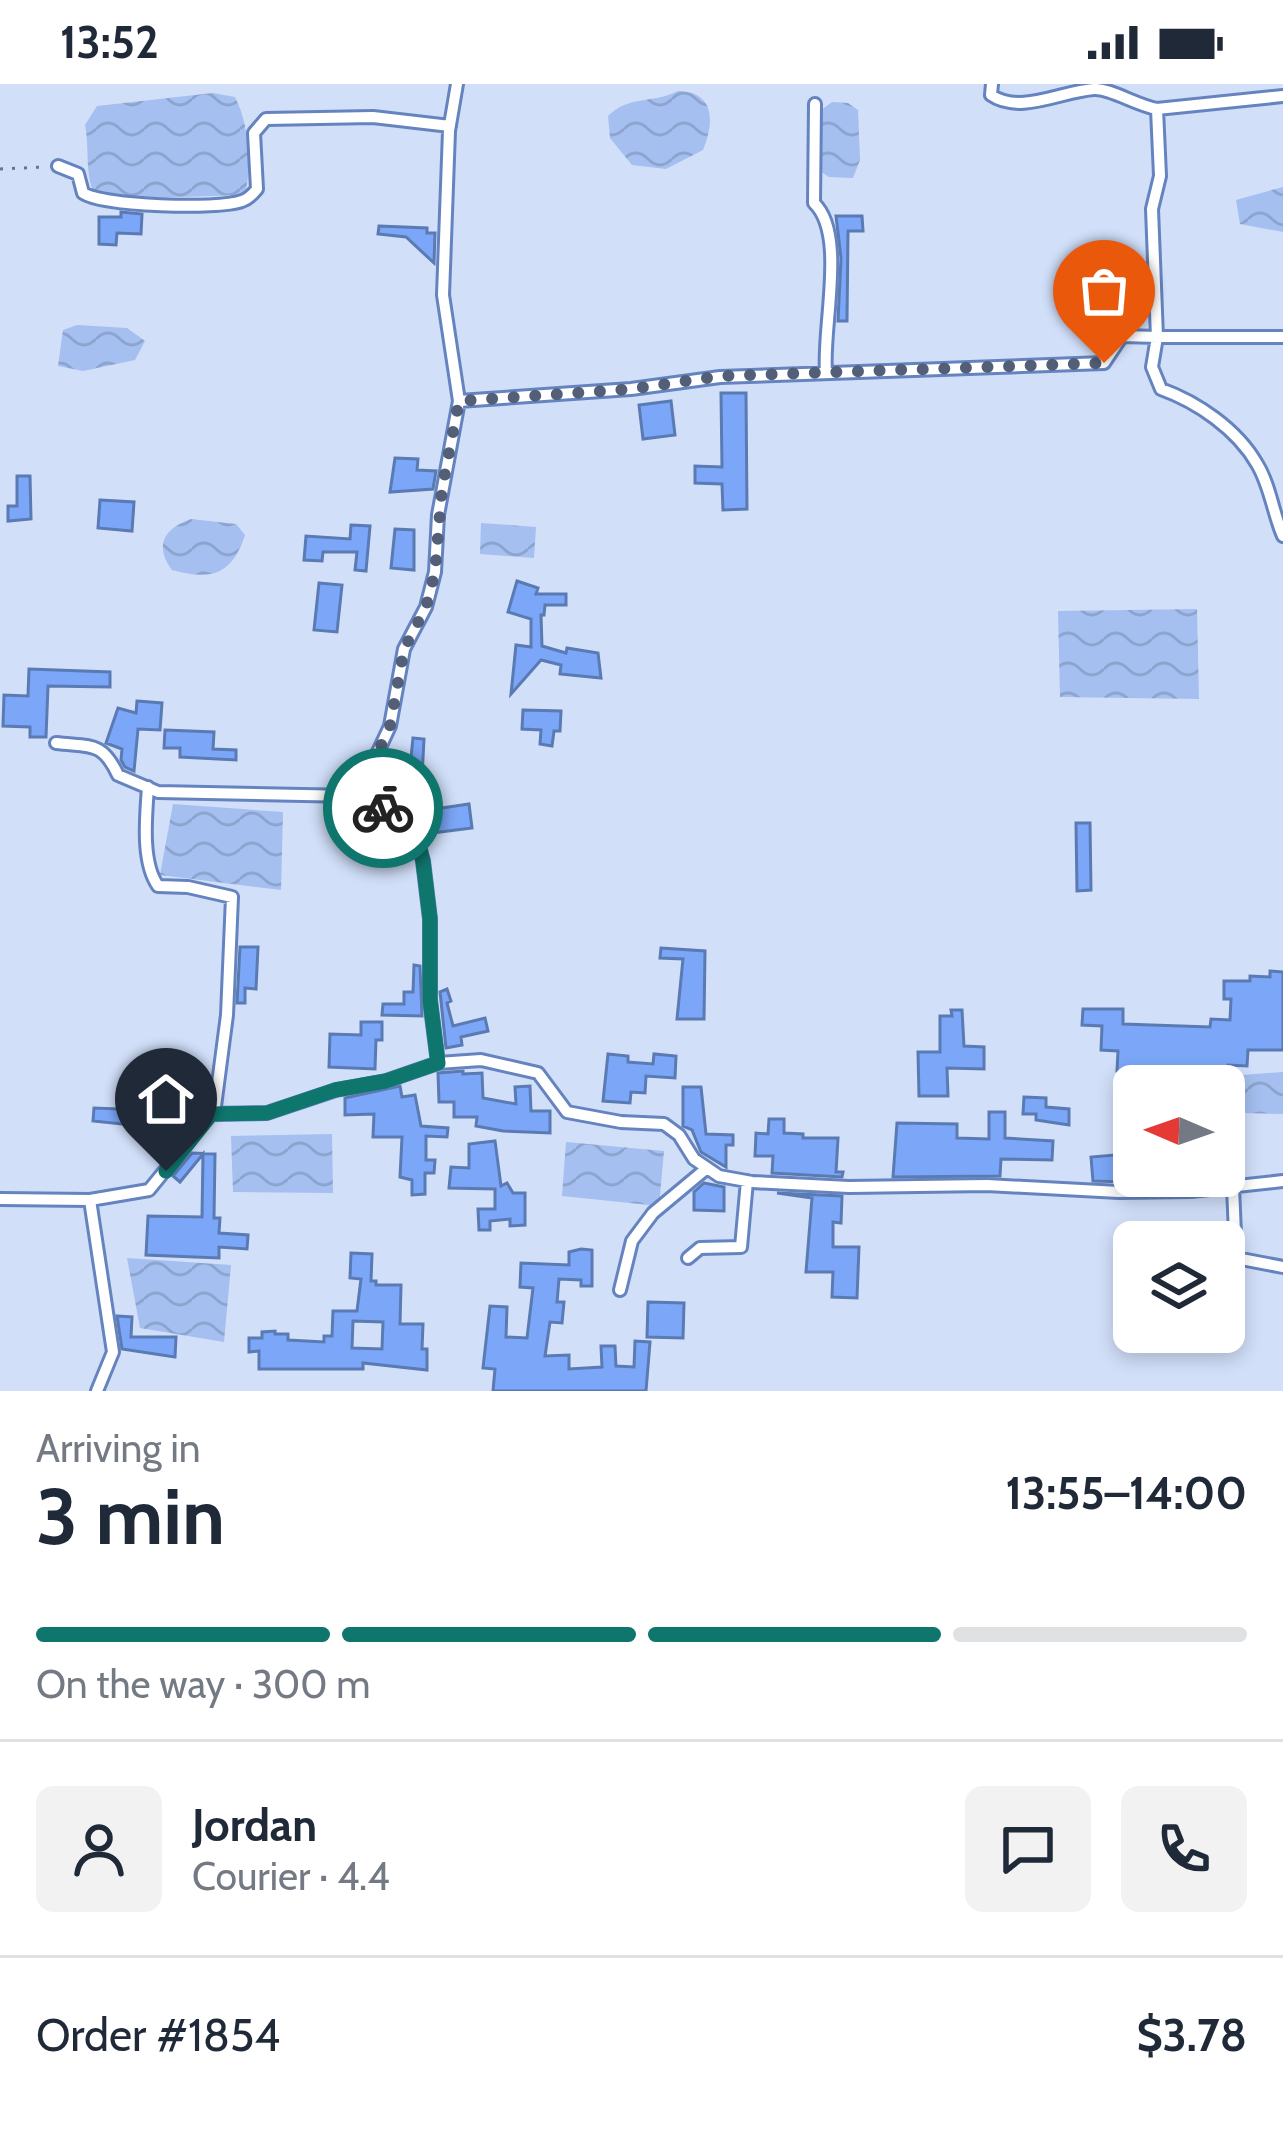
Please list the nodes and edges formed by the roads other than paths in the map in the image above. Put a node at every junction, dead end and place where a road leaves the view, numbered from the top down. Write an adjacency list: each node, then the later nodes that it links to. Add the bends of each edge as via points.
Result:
1 (457, 84): 6 (street)
2 (992, 84): 5 (street, via 991,95 1009,103 1092,89)
3 (1283, 96): 5 (street)
4 (815, 104): 10 (street, via 814,203 826,214 832,248)
5 (1157, 109): 8 (street)
6 (450, 126): 7 (street, via 373,117 266,119 254,133 257,190 232,202 96,201 83,193 78,174); 11 (street, via 443,295)
7 (58, 166)
8 (1156, 337): 9 (street); 10 (street, via 1122,336 1104,363); 12 (street, via 1152,367 1160,388 1226,427 1258,464)
9 (1283, 337)
10 (826, 372): 11 (street)
11 (459, 401): 15 (street, via 435,572 404,649 377,754)
12 (1283, 536)
13 (56, 742): 14 (street, via 96,748 111,756 118,775)
14 (148, 788): 15 (street); 17 (street, via 147,838 158,886 232,897)
15 (379, 792): 16 (street, via 381,806 417,839 423,861)
16 (438, 1063): 17 (street, via 267,1113); 18 (street, via 482,1060 538,1072 567,1112 664,1124)
17 (214, 1114): 25 (street, via 149,1190)
18 (707, 1168): 19 (street); 28 (street, via 652,1213 632,1241)
19 (747, 1181): 22 (street); 26 (street, via 741,1247 700,1248)
20 (1283, 1181): 21 (street)
21 (1245, 1186)
22 (1113, 1192)
23 (1233, 1197): 27 (street, via 1236,1258)
24 (0, 1199): 25 (street)
25 (89, 1200): 29 (street, via 113,1352)
26 (688, 1258)
27 (1283, 1267)
28 (620, 1290)
29 (97, 1391)

